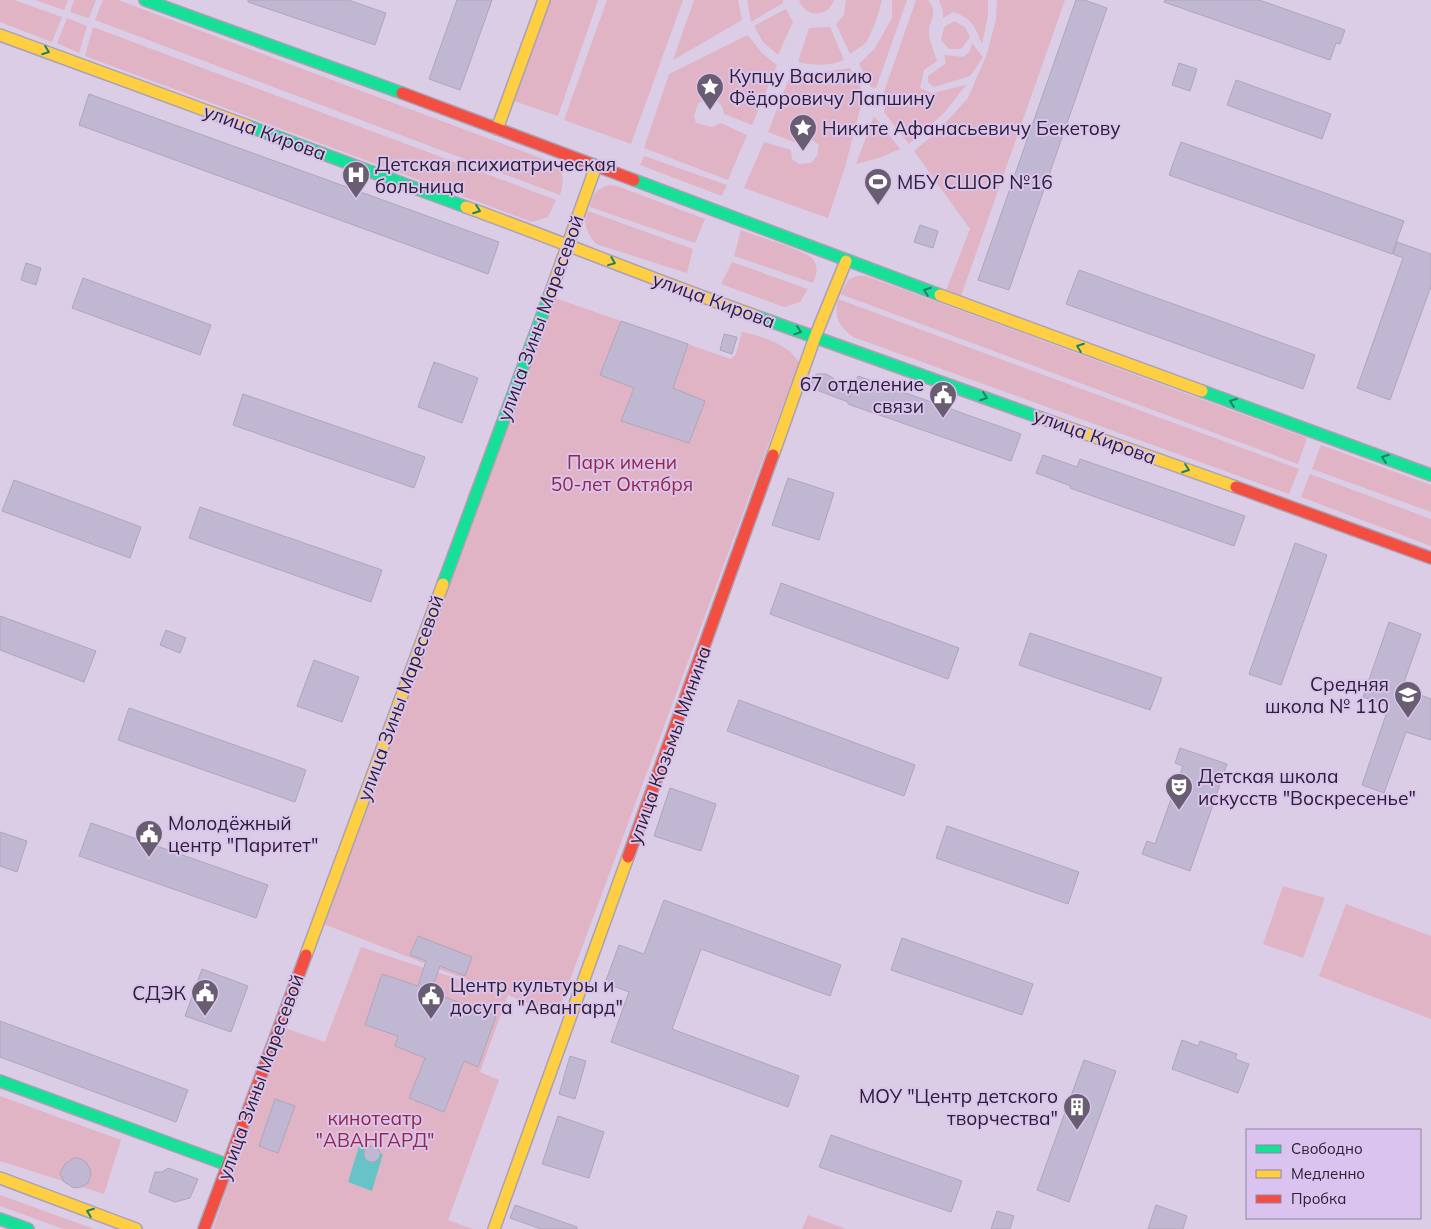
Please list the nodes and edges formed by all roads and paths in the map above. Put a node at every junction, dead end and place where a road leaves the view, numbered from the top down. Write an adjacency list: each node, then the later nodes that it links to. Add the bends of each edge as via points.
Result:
1 (146, 0): 4 (main road)
2 (544, 0): 4 (main road)
3 (0, 34): 6 (main road, улица Кирова, one-way to 6)
4 (497, 128): 5 (main road)
5 (596, 166): 6 (main road, улица Зины Маресевой); 7 (main road)
6 (567, 244): 8 (main road, улица Кирова, one-way to 8, via 681,290); 12 (main road, улица Зины Маресевой)
7 (846, 261): 8 (main road, улица Козьмы Минина); 9 (main road, one-way to 7)
8 (815, 337): 10 (main road, улица Кирова, one-way to 10); 18 (main road, улица Козьмы Минина)
9 (1431, 475)
10 (1431, 558)
11 (0, 1081): 12 (main road)
12 (228, 1164): 17 (main road, улица Зины Маресевой)
13 (0, 1178): 16 (main road, one-way to 13)
14 (0, 1219): 15 (main road)
15 (28, 1229)
16 (136, 1229)
17 (204, 1229)
18 (494, 1229)

